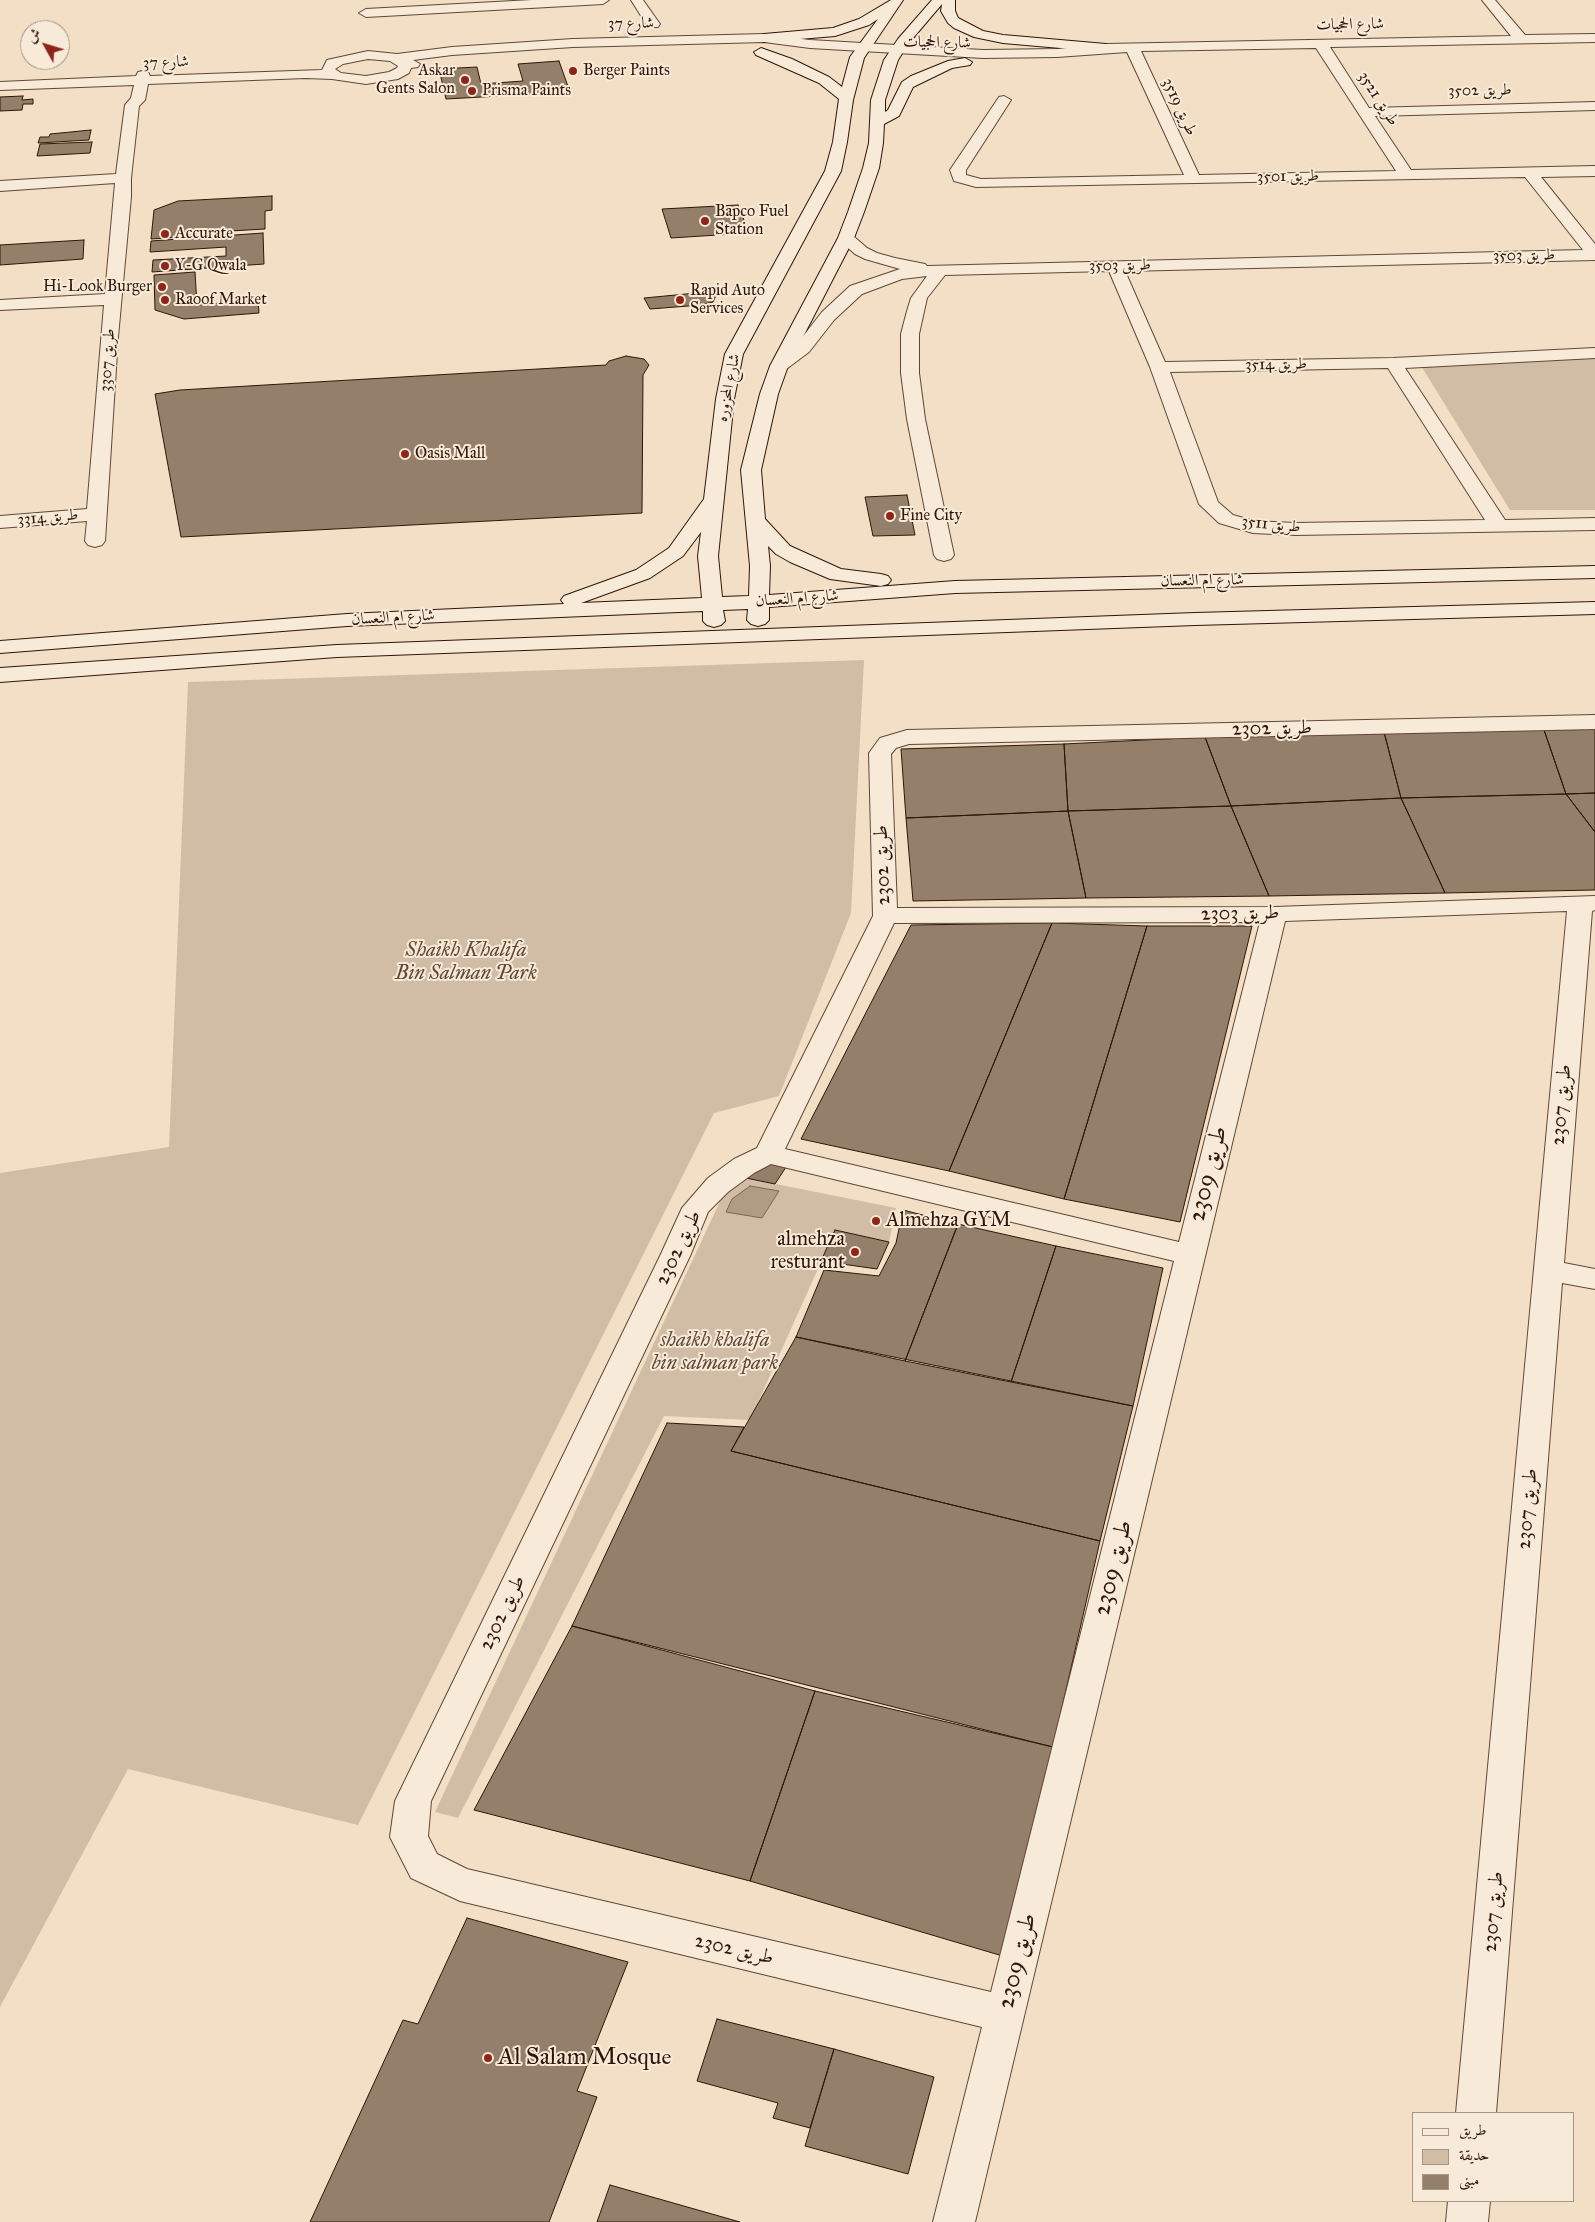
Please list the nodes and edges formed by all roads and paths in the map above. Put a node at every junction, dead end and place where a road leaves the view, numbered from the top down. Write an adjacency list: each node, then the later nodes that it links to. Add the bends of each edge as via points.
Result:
1 (594, 0): 2 (street); 8 (street, via 466,12)
2 (603, 0)
3 (637, 0): 9 (street)
4 (938, 0): 21 (street, شارع المحزوره)
5 (949, 0): 15 (street, via 948,11 952,20 979,34)
6 (1488, 0): 13 (street)
7 (896, 1): 11 (street, via 864,22 835,32); 19 (street, شارع المحزوره)
8 (365, 7): 10 (street)
9 (653, 24)
10 (369, 29)
11 (764, 38): 19 (street, شارع 37); 25 (street, شارع 37, via 573,43 452,51)
12 (1595, 38): 13 (street, شارع الحجيات)
13 (1521, 39): 14 (street, شارع الحجيات)
14 (1320, 44): 16 (street, شارع الحجيات); 33 (street, طريق 3521)
15 (1106, 48): 16 (street, شارع الحجيات); 21 (street, شارع الحجيات, via 1024,54); 26 (street, شارع الحجيات, via 1058,57)
16 (1134, 49): 39 (street, طريق 3519)
17 (743, 52): 18 (street)
18 (761, 52): 19 (street); 30 (street, via 824,80)
19 (861, 52): 21 (street, شارع الحجيات); 30 (street, شارع المحزوره)
20 (716, 53): 22 (street)
21 (895, 55): 26 (street, شارع الحجيات); 34 (street, شارع المحزوره, via 878,100)
22 (606, 56)
23 (351, 57): 25 (street, via 377,55); 25 (street, via 369,43); 27 (street)
24 (548, 58): 25 (street)
25 (398, 60): 27 (street, via 404,70 376,79 356,80)
26 (965, 62): 34 (street, via 916,78 907,85 894,112)
27 (333, 69): 29 (street, شارع 37); 29 (street, شارع 37)
28 (0, 85): 29 (street, شارع 37)
29 (135, 86): 38 (street, طريق 3307)
30 (846, 97): 53 (street, شارع المحزوره, via 833,171 734,354 725,399)
31 (1004, 100): 39 (street, طريق 3501, via 958,170 958,178 981,184)
32 (1595, 106): 33 (street, طريق 3502)
33 (1365, 112): 37 (street, طريق 3521)
34 (876, 123): 41 (street, شارع المحزوره, via 871,168)
35 (1595, 171): 36 (street, طريق 3501)
36 (1529, 172): 37 (street, طريق 3501); 42 (street)
37 (1406, 175): 39 (street, طريق 3501)
38 (123, 178): 40 (street); 47 (street, طريق 3307)
39 (1193, 179)
40 (0, 186)
41 (846, 238): 44 (street, via 871,256); 51 (street, شارع المحزوره)
42 (1595, 255): 43 (street, طريق 3503)
43 (1115, 266): 44 (street, طريق 3503); 52 (street, طريق 3511)
44 (940, 270): 45 (street, via 899,274); 46 (street)
45 (874, 282): 46 (street, via 908,283 918,290); 51 (street, via 856,290 840,303 804,348)
46 (920, 298): 60 (street, via 910,334 910,373 916,419)
47 (112, 299): 48 (street); 54 (street, طريق 3307)
48 (0, 305)
49 (1595, 353): 50 (street, طريق 3514)
50 (1393, 363): 52 (street, طريق 3514); 58 (street)
51 (779, 366): 55 (street, شارع المحزوره, via 751,470)
52 (1159, 367): 58 (street, طريق 3511, via 1209,504 1226,519 1253,527 1295,530)
53 (715, 498): 64 (street, شارع المحزوره, via 708,556); 66 (street, via 676,552 643,574)
54 (96, 514): 56 (street, طريق 3314); 59 (street, طريق 3307)
55 (756, 519): 62 (street, via 783,550 823,570 862,579); 63 (street, شارع المحزوره, via 760,566)
56 (0, 522)
57 (1595, 524): 58 (street, طريق 3511)
58 (1499, 526)
59 (95, 541)
60 (944, 555)
61 (1595, 572): 62 (street, شارع ام النعسان)
62 (955, 587): 63 (street, شارع ام النعسان)
63 (758, 602): 64 (street, شارع ام النعسان); 67 (street, شارع المحزوره)
64 (712, 603): 66 (street, شارع ام النعسان); 68 (street, شارع المحزوره)
65 (1595, 608): 67 (street, شارع ام النعسان)
66 (534, 610): 69 (street, شارع ام النعسان, via 347,620)
67 (759, 634): 68 (street, شارع ام النعسان)
68 (715, 636): 70 (street, شارع ام النعسان, via 336,651)
69 (0, 646)
70 (0, 675)
71 (1595, 722): 74 (street, طريق 2302, via 907,737 888,742 880,753)
72 (1587, 904): 73 (street, طريق 2303); 77 (street, طريق 2307)
73 (1274, 914): 74 (street, طريق 2303); 76 (street, طريق 2309)
74 (885, 916): 75 (street, طريق 2302)
75 (768, 1154): 76 (street); 79 (street, طريق 2302, via 718,1185 696,1208 413,1801 409,1837 424,1866 460,1884)
76 (1190, 1255): 79 (street, طريق 2309)
77 (1548, 1270): 78 (street); 80 (street, طريق 2307)
78 (1595, 1279)
79 (1005, 2014): 82 (street, طريق 2309)
80 (1476, 2112)
81 (1469, 2202): 83 (street)
82 (954, 2222)
83 (1467, 2222)

